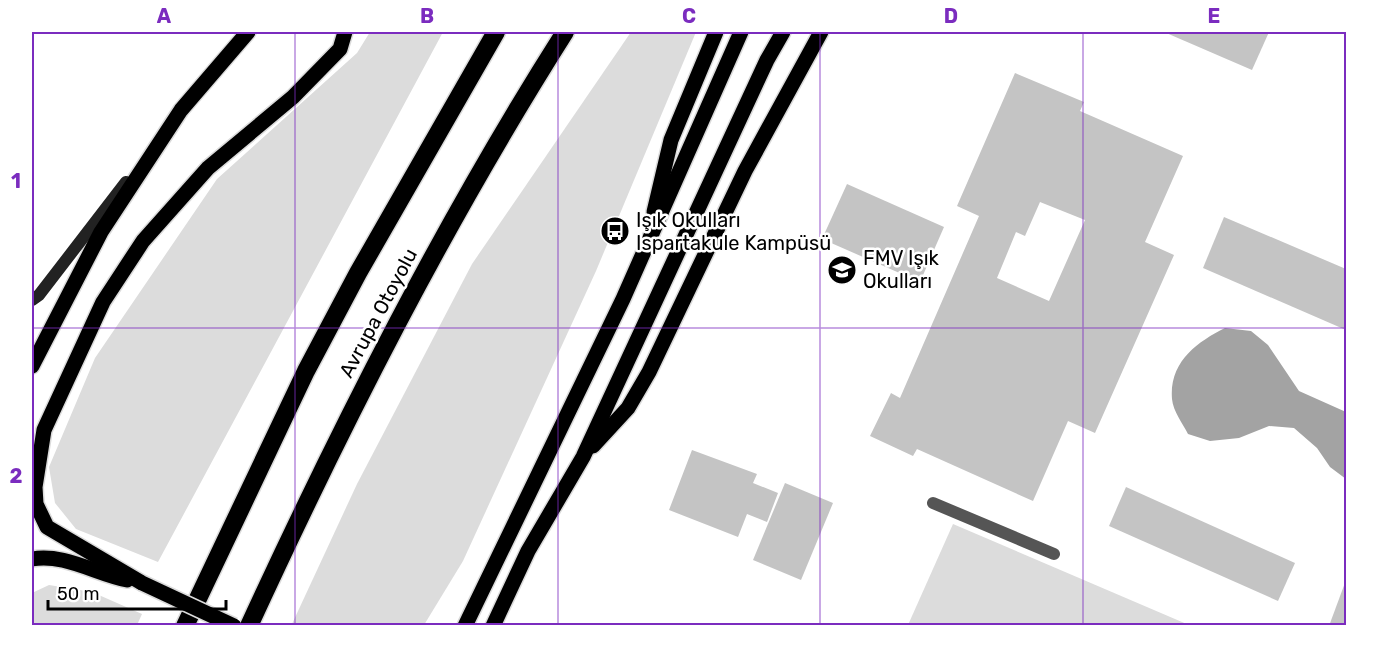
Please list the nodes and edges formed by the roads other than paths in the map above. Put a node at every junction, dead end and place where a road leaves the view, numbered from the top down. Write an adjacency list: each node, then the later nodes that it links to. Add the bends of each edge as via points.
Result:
1 (254, 32): 10 (main road)
2 (345, 32): 21 (main road, via 340,49 293,96 208,168 142,241 103,302 44,430 34,487 36,504 48,527)
3 (491, 32): 11 (highway)
4 (496, 32): 11 (highway, Avrupa Otoyolu)
5 (565, 32): 24 (highway, Avrupa Otoyolu, via 487,160 403,313 304,506)
6 (716, 32): 13 (main road, via 671,140)
7 (741, 32): 13 (main road)
8 (783, 32): 16 (main road)
9 (821, 32): 16 (main road, via 745,171 649,372 628,408)
10 (245, 37): 12 (main road)
11 (480, 57): 22 (highway, Avrupa Otoyolu, via 306,371)
12 (181, 110): 14 (main road); 15 (main road, via 100,232)
13 (645, 250): 20 (main road)
14 (32, 300)
15 (32, 366)
16 (583, 457): 27 (main road, via 528,551)
17 (933, 502): 18 (lane)
18 (1054, 554)
19 (32, 559): 21 (main road, via 44,556)
20 (493, 571): 25 (main road); 26 (main road)
21 (142, 583): 23 (main road, bridge)
22 (186, 626)
23 (234, 626)
24 (249, 626)
25 (455, 626)
26 (465, 626)
27 (492, 626)

